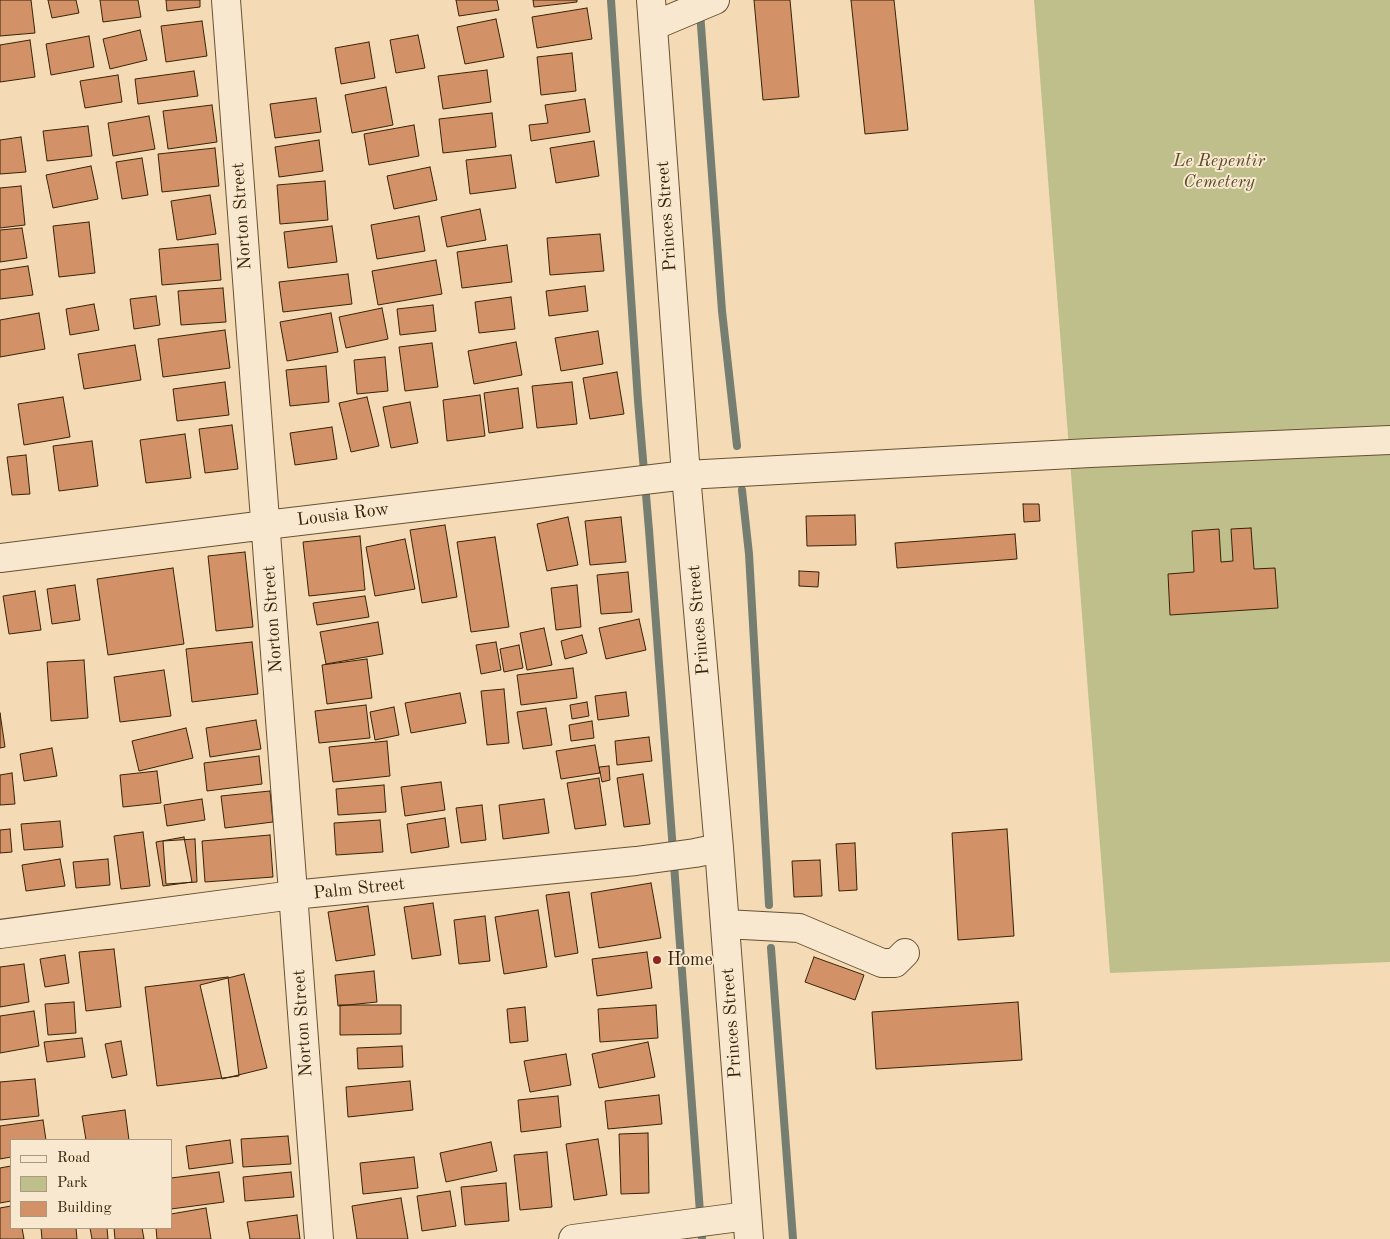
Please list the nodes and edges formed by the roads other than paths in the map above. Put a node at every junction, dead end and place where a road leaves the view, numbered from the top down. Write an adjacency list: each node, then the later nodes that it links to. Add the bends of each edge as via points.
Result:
1 (226, 0): 6 (street, Norton Street)
2 (704, 4): 3 (street)
3 (652, 13): 5 (street, Princes Street)
4 (1390, 440): 5 (street, Lousia Row)
5 (676, 476): 6 (street, Lousia Row); 8 (street, Princes Street)
6 (266, 525): 7 (street, Lousia Row); 9 (street, Norton Street)
7 (0, 558)
8 (707, 850): 9 (street, Palm Street, via 636,861); 10 (street, Princes Street)
9 (293, 895): 11 (street, Palm Street); 14 (street, Norton Street)
10 (725, 924): 12 (street, via 799,928 882,963 895,963); 13 (street, Princes Street)
11 (0, 934)
12 (905, 953)
13 (740, 1224): 15 (street, via 681,1224)
14 (319, 1239)
15 (573, 1239)

